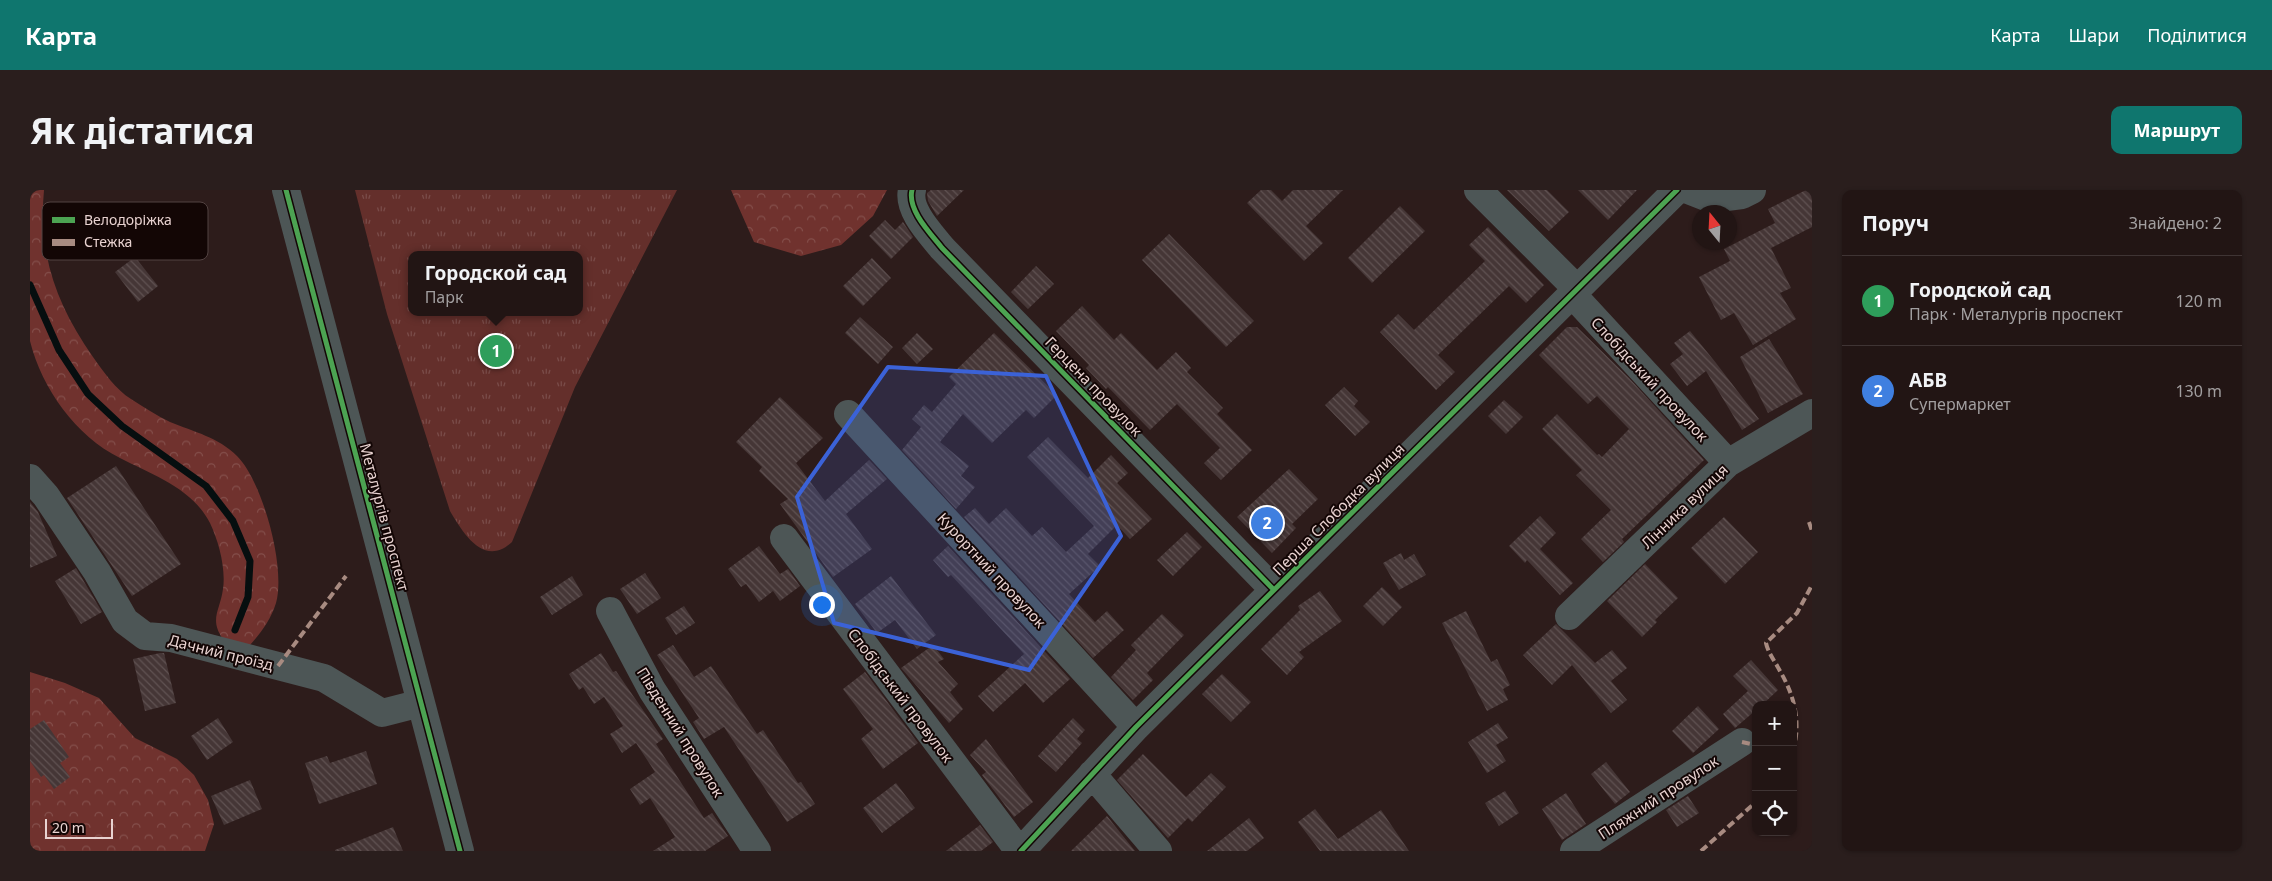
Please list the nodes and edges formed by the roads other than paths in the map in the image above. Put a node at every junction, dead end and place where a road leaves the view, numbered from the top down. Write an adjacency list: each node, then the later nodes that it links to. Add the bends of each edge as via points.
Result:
1 (286, 190): 16 (street, Металургів проспект)
2 (912, 190): 13 (street, Герцена провулок, via 918,219 942,248)
3 (1478, 190): 7 (street, Слобідський провулок)
4 (1677, 190): 7 (street, Перша Слободка вулиця)
5 (1688, 190): 6 (street, via 1711,199 1742,195)
6 (1752, 190)
7 (1575, 291): 10 (street, Слобідський провулок); 13 (street, Перша Слободка вулиця)
8 (1812, 413): 10 (street, Лінника вулиця)
9 (848, 414): 17 (street, Курортний провулок)
10 (1728, 463): 15 (street, Лінника вулиця)
11 (30, 478): 16 (street, Дачний проїзд, via 46,496 97,572 124,621 145,636 171,638 324,678 382,713)
12 (784, 538): 22 (street, Слобідський провулок)
13 (1274, 590): 17 (street, Перша Слободка вулиця)
14 (610, 611): 21 (street, Південний провулок, via 652,690)
15 (1569, 616)
16 (420, 703): 20 (street, Металургів проспект)
17 (1136, 727): 19 (street, Перша Слободка вулиця)
18 (1742, 742): 24 (street, Пляжний провулок)
19 (1092, 774): 22 (street, Перша Слободка вулиця); 23 (street)
20 (460, 851)
21 (757, 851)
22 (1020, 851)
23 (1158, 851)
24 (1574, 851)

